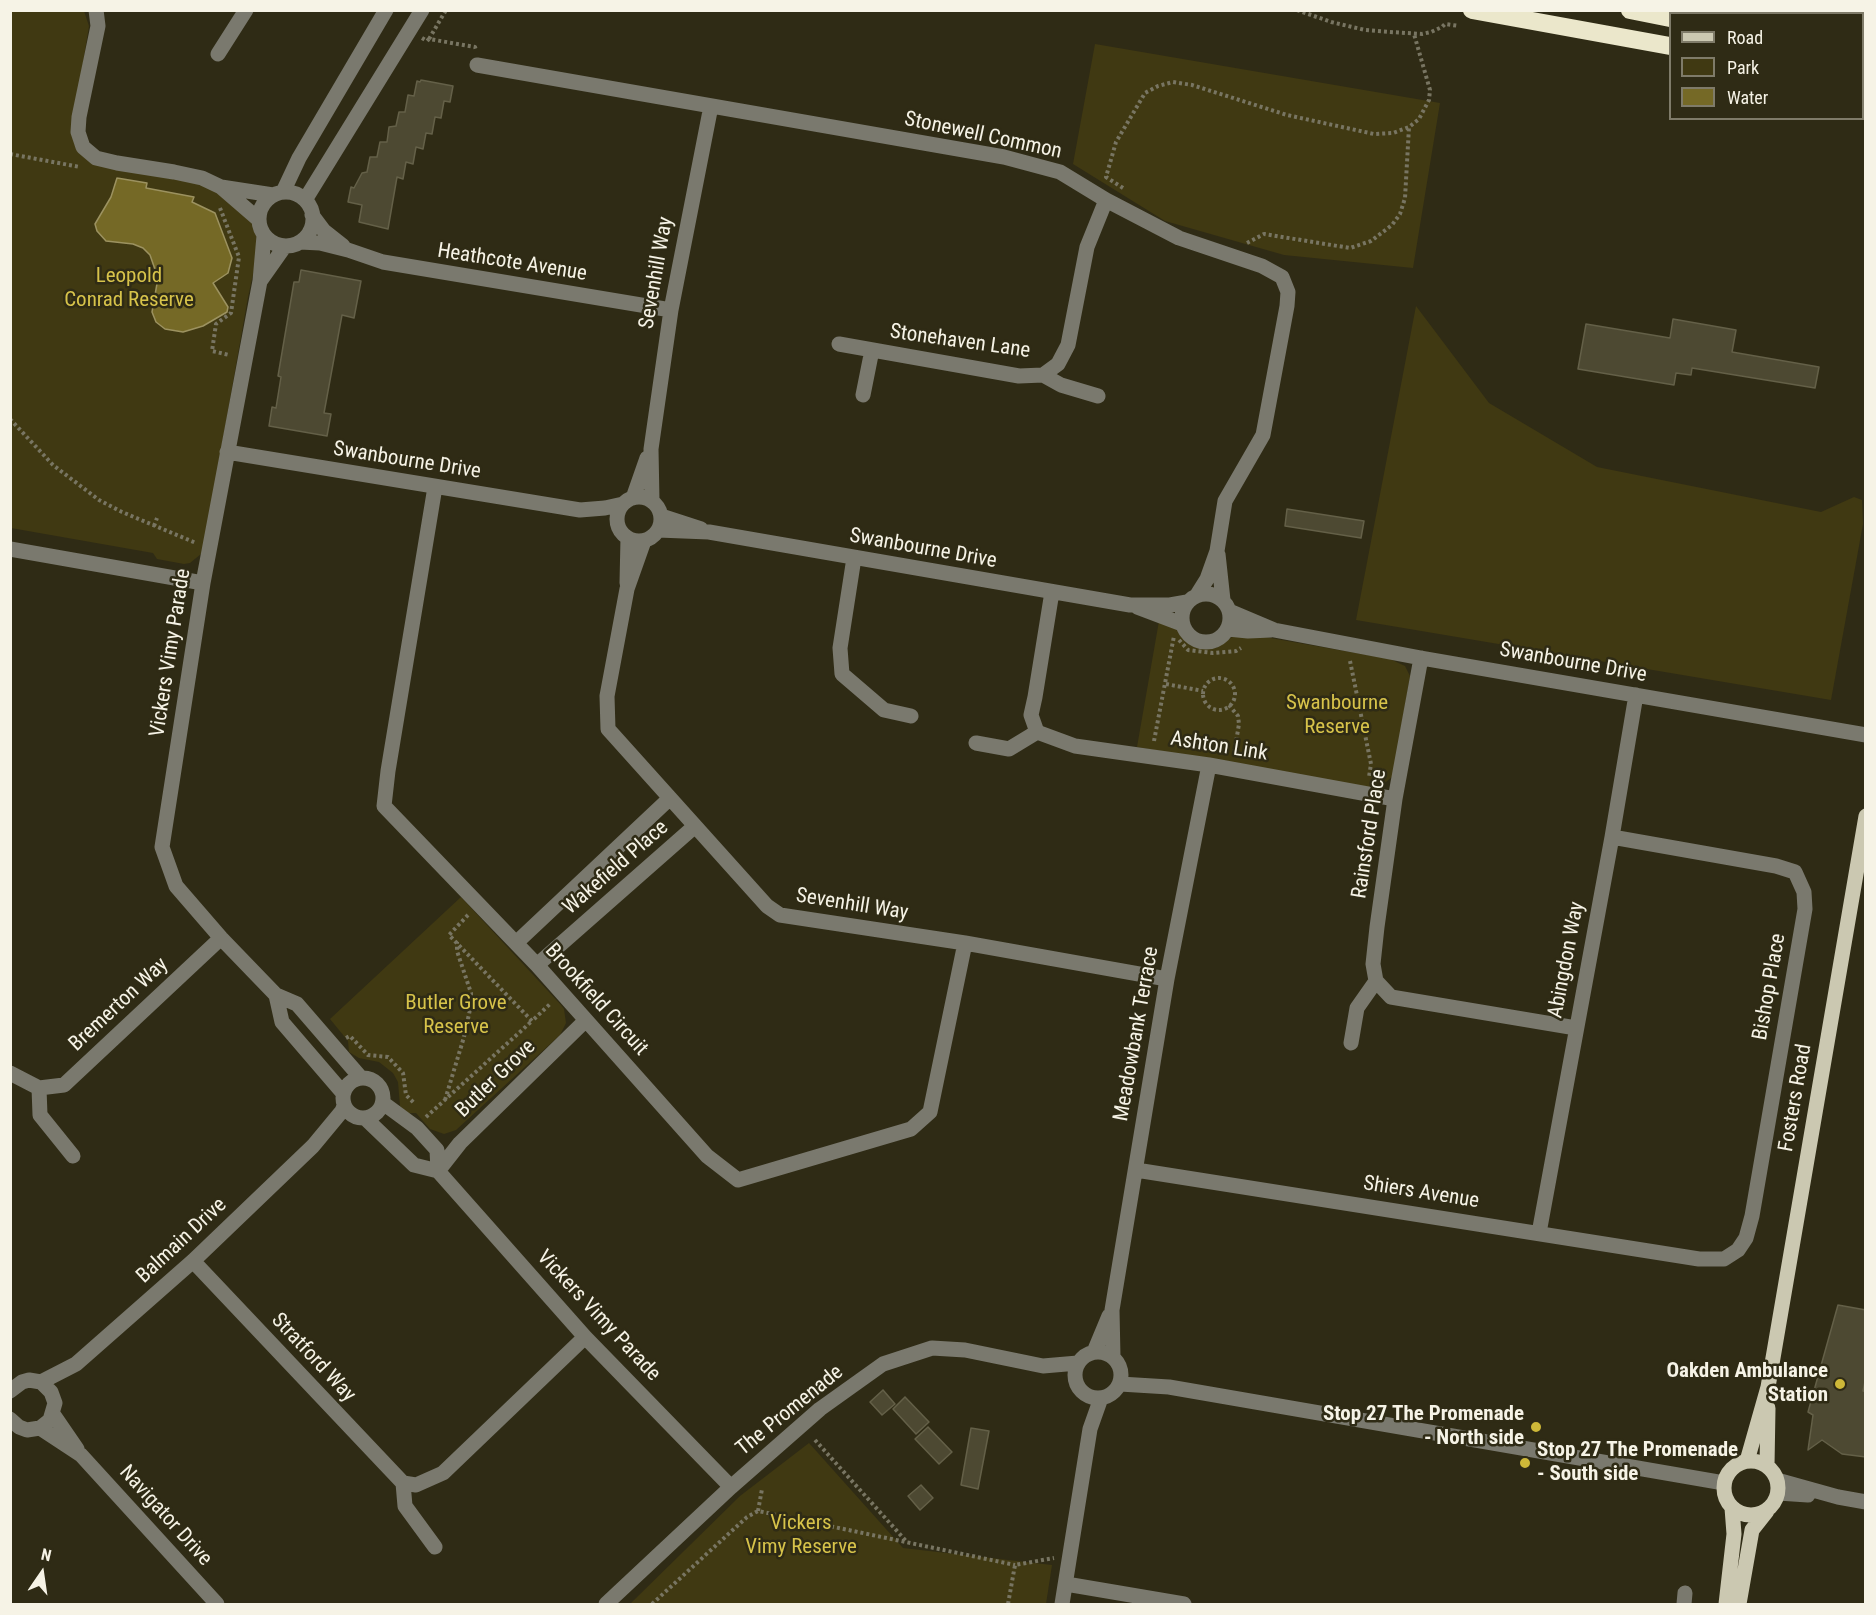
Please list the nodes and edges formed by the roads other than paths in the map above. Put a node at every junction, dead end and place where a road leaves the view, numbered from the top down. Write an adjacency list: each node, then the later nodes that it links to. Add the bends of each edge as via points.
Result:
1 (96, 10): 12 (street, via 98,26 79,117 83,147 96,158 202,178)
2 (246, 10): 9 (street)
3 (386, 10): 13 (street)
4 (422, 10): 14 (street)
5 (1472, 10): 8 (highway)
6 (1630, 10): 7 (highway)
7 (1669, 18)
8 (1669, 45)
9 (218, 54)
10 (477, 65): 11 (street, Stonewell Common)
11 (711, 106): 15 (street, Stonewell Common, via 1004,157 1060,172); 22 (street, Sevenhill Way)
12 (221, 187): 13 (street); 17 (street)
13 (278, 194): 14 (street, via 291,193); 17 (street, via 262,205)
14 (305, 200): 16 (street)
15 (1106, 200): 25 (street, Stonehaven Lane, via 1087,247 1068,345 1058,364); 38 (street, Stonewell Common, via 1179,238 1262,266 1282,278 1287,292 1263,435 1225,501)
16 (312, 215): 19 (street, via 310,230); 20 (street, Heathcote Avenue, via 324,231)
17 (258, 219): 18 (street)
18 (264, 236): 19 (street, via 270,241); 21 (street, Vickers Vimy Parade)
19 (292, 244): 20 (street, Heathcote Avenue, via 320,243); 21 (street, Vickers Vimy Parade)
20 (348, 250): 22 (street, Heathcote Avenue, via 383,262)
21 (260, 281): 29 (street, Vickers Vimy Parade)
22 (671, 310): 28 (street, Sevenhill Way)
23 (839, 344): 24 (street, Stonehaven Lane)
24 (872, 351): 25 (street, Stonehaven Lane, via 1019,376); 26 (street, Stonehaven Lane)
25 (1043, 375): 27 (street, Stonehaven Lane)
26 (863, 395)
27 (1098, 396)
28 (651, 449): 31 (street, Sevenhill Way); 32 (street, Sevenhill Way)
29 (227, 453): 30 (street, Swanbourne Drive); 40 (street, Vickers Vimy Parade)
30 (435, 487): 33 (street, Swanbourne Drive); 62 (street, Brookfield Circuit, via 384,806 474,909)
31 (628, 501): 32 (street); 33 (street, Swanbourne Drive); 35 (street, via 618,510)
32 (652, 501): 34 (street)
33 (580, 510): 35 (street, Swanbourne Drive)
34 (660, 523): 36 (street, via 655,535); 39 (street, Swanbourne Drive)
35 (623, 532): 36 (street); 41 (street, Sevenhill Way)
36 (644, 541): 41 (street, Sevenhill Way)
37 (10, 549): 40 (street)
38 (1217, 552): 43 (street, Stonewell Common, via 1207,579); 45 (street, Stonewell Common)
39 (854, 558): 42 (street, Swanbourne Drive); 51 (street, via 840,648 842,674 884,710)
40 (203, 583): 61 (street, Vickers Vimy Parade, via 162,847 176,886)
41 (627, 589): 57 (street, Sevenhill Way, via 608,696 608,729)
42 (1052, 592): 44 (street, Swanbourne Drive); 52 (street, via 1031,715)
43 (1192, 599): 44 (street, Swanbourne Drive, via 1170,605); 45 (street, via 1210,594); 47 (street)
44 (1130, 604): 47 (street, Swanbourne Drive)
45 (1226, 606): 46 (street); 48 (street, Swanbourne Drive)
46 (1228, 629): 47 (street, via 1216,641 1207,643); 48 (street, Swanbourne Drive)
47 (1175, 630)
48 (1274, 630): 49 (street, Swanbourne Drive)
49 (1420, 658): 50 (street, Swanbourne Drive); 56 (street, Rainsford Place)
50 (1636, 695): 53 (street, Swanbourne Drive); 60 (street, Abingdon Way)
51 (911, 716)
52 (1037, 732): 54 (street, via 1009,749); 55 (street, Ashton Link, via 1075,746)
53 (1866, 735)
54 (976, 743)
55 (1209, 765): 56 (street, Ashton Link); 65 (street, Meadowbank Terrace)
56 (1395, 798): 66 (street, Rainsford Place, via 1373,964)
57 (669, 799): 59 (street, Sevenhill Way); 62 (street, Wakefield Place)
58 (1866, 816): 95 (main road, Fosters Road)
59 (695, 826): 63 (street, Sevenhill Way, via 767,906 780,915); 64 (street, Wakefield Place)
60 (1612, 837): 69 (street, Abingdon Way); 82 (street, Bishop Place, via 1776,866 1795,872 1804,892 1805,909 1746,1238 1738,1250 1724,1259)
61 (221, 938): 67 (street, Vickers Vimy Parade); 73 (street, Bremerton Way, via 64,1085)
62 (516, 943): 64 (street, Brookfield Circuit)
63 (965, 943): 65 (street, Sevenhill Way); 68 (street, Brookfield Circuit, via 930,1112 911,1129 738,1180 707,1156)
64 (537, 965): 68 (street, Brookfield Circuit)
65 (1167, 979): 79 (street, Meadowbank Terrace)
66 (1376, 981): 69 (street, via 1391,997); 70 (street, via 1357,1008)
67 (276, 995): 72 (street, Vickers Vimy Parade, via 297,1004); 74 (street, Vickers Vimy Parade, via 282,1022)
68 (586, 1020): 80 (street, Butler Grove, via 460,1143)
69 (1576, 1028): 81 (street, Abingdon Way)
70 (1351, 1043)
71 (10, 1073): 73 (street)
72 (361, 1078): 74 (street, via 350,1083); 75 (street, via 378,1085)
73 (39, 1088): 78 (street, via 40,1115)
74 (344, 1100): 76 (street, via 351,1115); 77 (street, Balmain Drive, via 342,1111)
75 (383, 1103): 76 (street, via 377,1113); 80 (street, Vickers Vimy Parade, via 422,1123 436,1149)
76 (361, 1118): 77 (street, Balmain Drive); 80 (street, Vickers Vimy Parade, via 414,1165)
77 (313, 1146): 83 (street, Balmain Drive)
78 (73, 1156)
79 (1136, 1170): 81 (street, Shiers Avenue); 84 (street, Meadowbank Terrace)
80 (438, 1171): 85 (street, Vickers Vimy Parade)
81 (1539, 1233): 82 (street, Shiers Avenue)
82 (1699, 1259)
83 (193, 1261): 89 (street, Balmain Drive); 105 (street, Stratford Way)
84 (1112, 1310): 86 (street, Meadowbank Terrace); 87 (street, Meadowbank Terrace)
85 (585, 1337): 105 (street, via 443,1473 416,1485); 107 (street, Vickers Vimy Parade)
86 (1094, 1352): 87 (street); 88 (street)
87 (1113, 1357): 91 (street)
88 (1078, 1363): 90 (street, The Promenade); 94 (street)
89 (76, 1364): 93 (street, Balmain Drive); 97 (street, Balmain Drive)
90 (1043, 1366): 94 (street, The Promenade); 107 (street, The Promenade, via 965,1350 932,1348 883,1364 820,1409)
91 (1120, 1378): 96 (street, via 1113,1392); 106 (street)
92 (15, 1381): 93 (street)
93 (41, 1382): 97 (street)
94 (1076, 1383): 96 (street)
95 (1768, 1387): 103 (main road, Fosters Road); 104 (main road, Fosters Road)
96 (1094, 1396): 113 (street)
97 (54, 1398): 98 (street)
98 (53, 1414): 100 (street); 102 (street, Navigator Drive)
99 (10, 1419): 100 (street, Navigator Drive, via 19,1427)
100 (34, 1429): 101 (street); 102 (street, Navigator Drive)
101 (10, 1435)
102 (81, 1455): 114 (street, Navigator Drive)
103 (1747, 1461): 104 (main road); 106 (main road, via 1733,1467)
104 (1767, 1466): 108 (main road)
105 (403, 1483): 112 (street, via 405,1506)
106 (1724, 1483): 110 (main road, via 1726,1500)
107 (731, 1487): 115 (street, The Promenade)
108 (1778, 1487): 109 (street); 111 (main road, via 1773,1506)
109 (1866, 1502)
110 (1732, 1508): 111 (main road, via 1748,1515); 118 (main road, via 1734,1534)
111 (1767, 1511): 119 (main road, via 1752,1530)
112 (435, 1547)
113 (1066, 1584): 116 (street); 117 (street)
114 (217, 1605)
115 (606, 1605)
116 (1062, 1605)
117 (1184, 1605)
118 (1726, 1605)
119 (1739, 1605)

